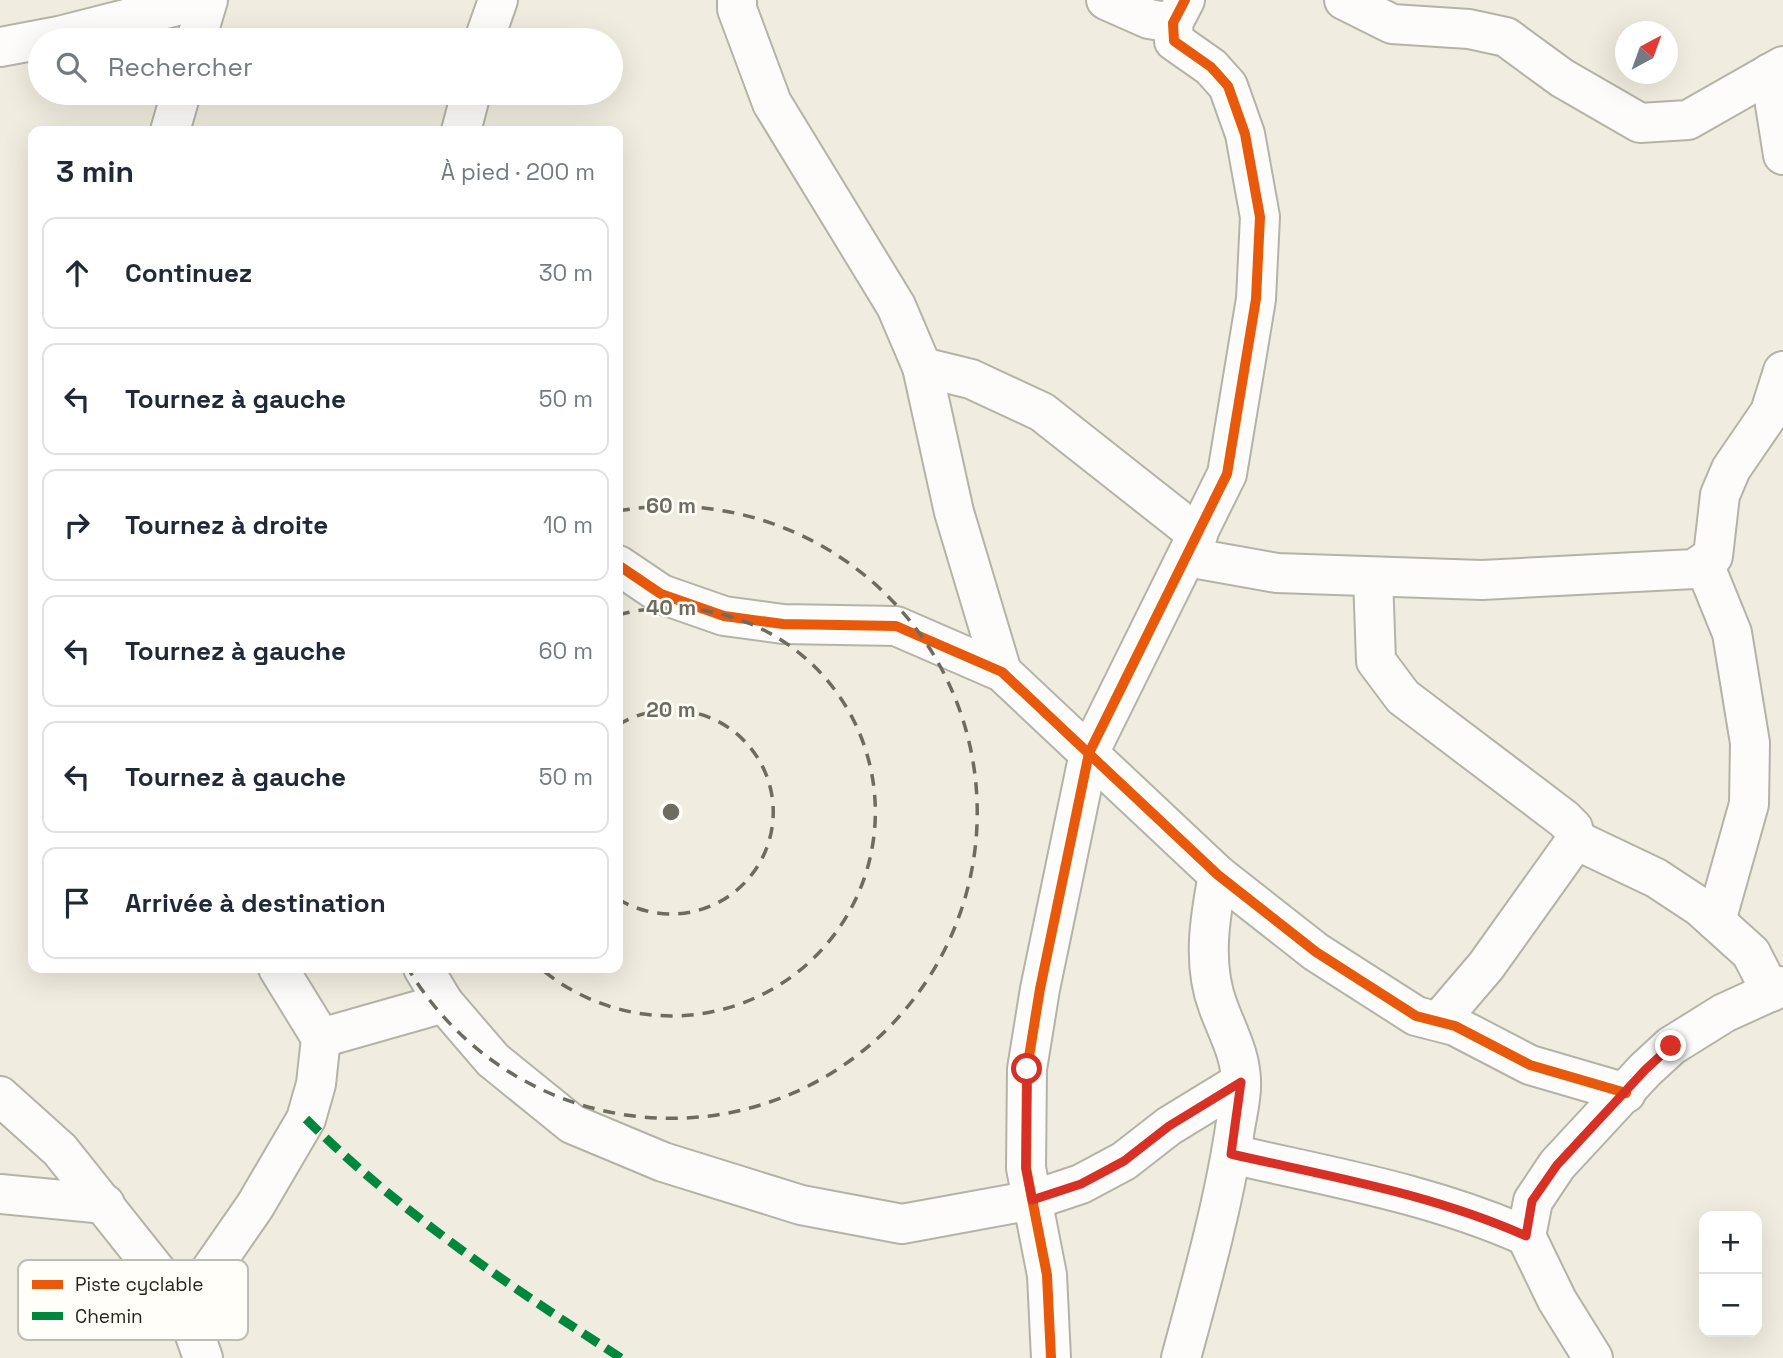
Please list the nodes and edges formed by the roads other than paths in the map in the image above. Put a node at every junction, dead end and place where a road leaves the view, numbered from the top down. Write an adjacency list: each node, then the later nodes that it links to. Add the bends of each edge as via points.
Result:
1 (200, 0): 8 (street)
2 (208, 0): 9 (street)
3 (498, 0): 10 (street)
4 (737, 0): 19 (street, via 772,103 896,306)
5 (1106, 0): 7 (street, via 1149,19)
6 (1344, 0): 13 (street, via 1392,24 1469,29 1506,37 1562,78 1640,122 1688,120)
7 (1179, 11): 21 (street, via 1174,41 1211,67 1228,86 1245,134 1260,217 1256,299 1237,427 1227,474)
8 (91, 28)
9 (200, 28)
10 (488, 28)
11 (28, 42): 12 (street)
12 (0, 47)
13 (1777, 70): 18 (street)
14 (178, 105): 16 (street)
15 (468, 105): 17 (street)
16 (171, 126)
17 (462, 126)
18 (1783, 155)
19 (922, 367): 21 (street, via 971,379 1042,412); 25 (street, via 954,512)
20 (1783, 371): 22 (street, via 1770,412 1731,469 1720,495 1713,556)
21 (1193, 546): 24 (street, via 1277,573); 26 (street)
22 (1704, 564): 24 (street, via 1694,569 1482,580); 29 (street, via 1732,633 1750,743 1749,804)
23 (623, 568): 25 (street, via 661,594 724,617 783,624 896,625)
24 (1373, 577): 27 (street, via 1376,661 1404,698 1564,819 1573,828)
25 (1002, 671): 26 (street)
26 (1089, 753): 28 (street); 41 (street, via 1027,1069 1026,1168)
27 (1576, 841): 29 (street, via 1656,878); 34 (street, via 1486,966)
28 (1218, 875): 34 (street, via 1316,952 1416,1016); 36 (street, via 1209,954 1216,1004 1234,1044)
29 (1716, 921): 32 (street, via 1751,953)
30 (281, 973): 35 (street)
31 (427, 973): 33 (street)
32 (1777, 989): 37 (street, via 1724,1013 1671,1046)
33 (444, 1003): 35 (street); 41 (street, via 493,1060 572,1124 663,1162 801,1205 902,1224)
34 (1439, 1021): 37 (street, via 1531,1065)
35 (321, 1038): 45 (street, via 306,1119)
36 (1241, 1082): 39 (street); 41 (street, via 1169,1126 1124,1161 1081,1184)
37 (1626, 1093): 43 (street, via 1557,1165 1532,1201)
38 (0, 1096): 42 (street, via 60,1150)
39 (1231, 1154): 43 (street, via 1422,1196); 49 (street)
40 (0, 1194): 42 (street)
41 (1032, 1200): 48 (street, via 1047,1275)
42 (106, 1204): 44 (street)
43 (1526, 1236): 50 (street, via 1557,1300)
44 (149, 1260)
45 (218, 1260)
46 (197, 1340): 47 (street)
47 (203, 1358)
48 (1051, 1358)
49 (1181, 1358)
50 (1593, 1358)

